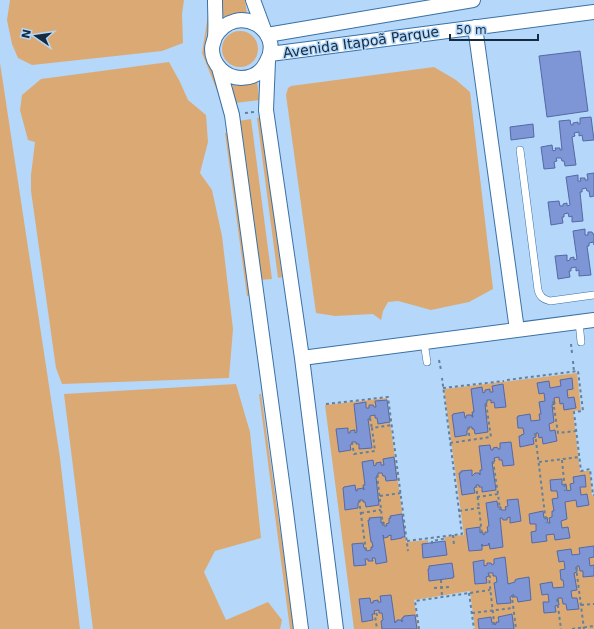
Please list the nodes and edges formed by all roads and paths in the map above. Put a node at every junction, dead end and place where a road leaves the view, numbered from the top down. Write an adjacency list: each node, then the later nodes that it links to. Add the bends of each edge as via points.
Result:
1 (215, 0): 7 (street)
2 (253, 0): 6 (street)
3 (473, 0): 6 (street, Avenida Itapoã Parque)
4 (594, 12): 5 (street, Avenida Itapoã Parque)
5 (475, 27): 8 (street, Avenida Itapoã Parque); 16 (street)
6 (265, 32): 7 (street, via 253,22 240,19 222,27); 8 (street, via 270,41)
7 (215, 37): 9 (street, via 212,50)
8 (269, 57): 9 (street, via 260,71 249,77 236,78); 10 (street)
9 (219, 68): 11 (street)
10 (266, 110): 11 (path); 21 (street)
11 (232, 115): 83 (street)
12 (520, 150): 13 (lane, via 540,295 550,301)
13 (594, 295)
14 (594, 320): 15 (street)
15 (579, 322): 16 (street); 18 (lane)
16 (517, 330): 17 (street)
17 (424, 342): 21 (street); 24 (lane)
18 (581, 342)
19 (571, 343): 20 (path)
20 (572, 353)
21 (302, 358): 89 (street)
22 (440, 360): 25 (path)
23 (573, 361): 26 (path)
24 (427, 362)
25 (441, 370)
26 (574, 372): 28 (path); 36 (path, via 578,371 583,411 574,412)
27 (442, 378): 28 (path)
28 (443, 388): 40 (path)
29 (553, 400): 36 (path, via 558,433)
30 (486, 403): 38 (path, via 490,437)
31 (326, 404): 33 (path, via 388,397)
32 (370, 418): 35 (path)
33 (392, 425): 35 (path); 48 (path)
34 (468, 427): 38 (path)
35 (372, 428): 39 (path, via 375,451 354,454)
36 (576, 431): 41 (path)
37 (535, 433): 44 (path)
38 (470, 440): 40 (path)
39 (352, 442)
40 (450, 442): 57 (path)
41 (579, 457): 42 (path); 50 (path, via 581,470 590,470)
42 (562, 460): 44 (path); 47 (path)
43 (493, 461): 49 (path)
44 (539, 462): 59 (path)
45 (378, 476): 51 (path)
46 (476, 485): 52 (path)
47 (566, 491)
48 (401, 493): 51 (path); 64 (path)
49 (498, 494): 52 (path); 56 (path)
50 (594, 495)
51 (380, 496): 55 (path)
52 (477, 497): 54 (path)
53 (359, 500): 58 (path)
54 (479, 508): 57 (path); 62 (path)
55 (381, 510): 58 (path); 60 (path)
56 (500, 510)
57 (459, 511): 61 (path, via 462,534)
58 (361, 513): 67 (path)
59 (546, 523)
60 (383, 526)
61 (453, 535): 63 (path); 66 (path)
62 (482, 535)
63 (443, 536): 64 (path); 65 (path, via 443,539 432,541)
64 (407, 541): 68 (path)
65 (432, 544)
66 (454, 545)
67 (366, 551)
68 (408, 551)
69 (576, 567): 81 (path)
70 (489, 576): 75 (path)
71 (441, 580): 74 (path)
72 (449, 587): 74 (path)
73 (434, 588): 74 (path)
74 (442, 588): 78 (path)
75 (490, 590): 76 (path); 84 (path)
76 (469, 593): 78 (path); 85 (path)
77 (512, 595): 82 (path)
78 (442, 597): 94 (path, via 415,600)
79 (557, 599): 97 (path)
80 (594, 604): 81 (path)
81 (581, 605): 90 (path)
82 (513, 608): 84 (path); 96 (path)
83 (299, 609): 91 (street); 92 (street, via 305,616)
84 (493, 611): 85 (path); 87 (path)
85 (472, 613): 95 (path)
86 (376, 614): 93 (path)
87 (493, 625)
88 (594, 626): 90 (path)
89 (335, 628)
90 (584, 628): 98 (path)
91 (301, 629)
92 (308, 629)
93 (377, 629)
94 (419, 629)
95 (474, 629)
96 (516, 629)
97 (561, 629)
98 (572, 629)

